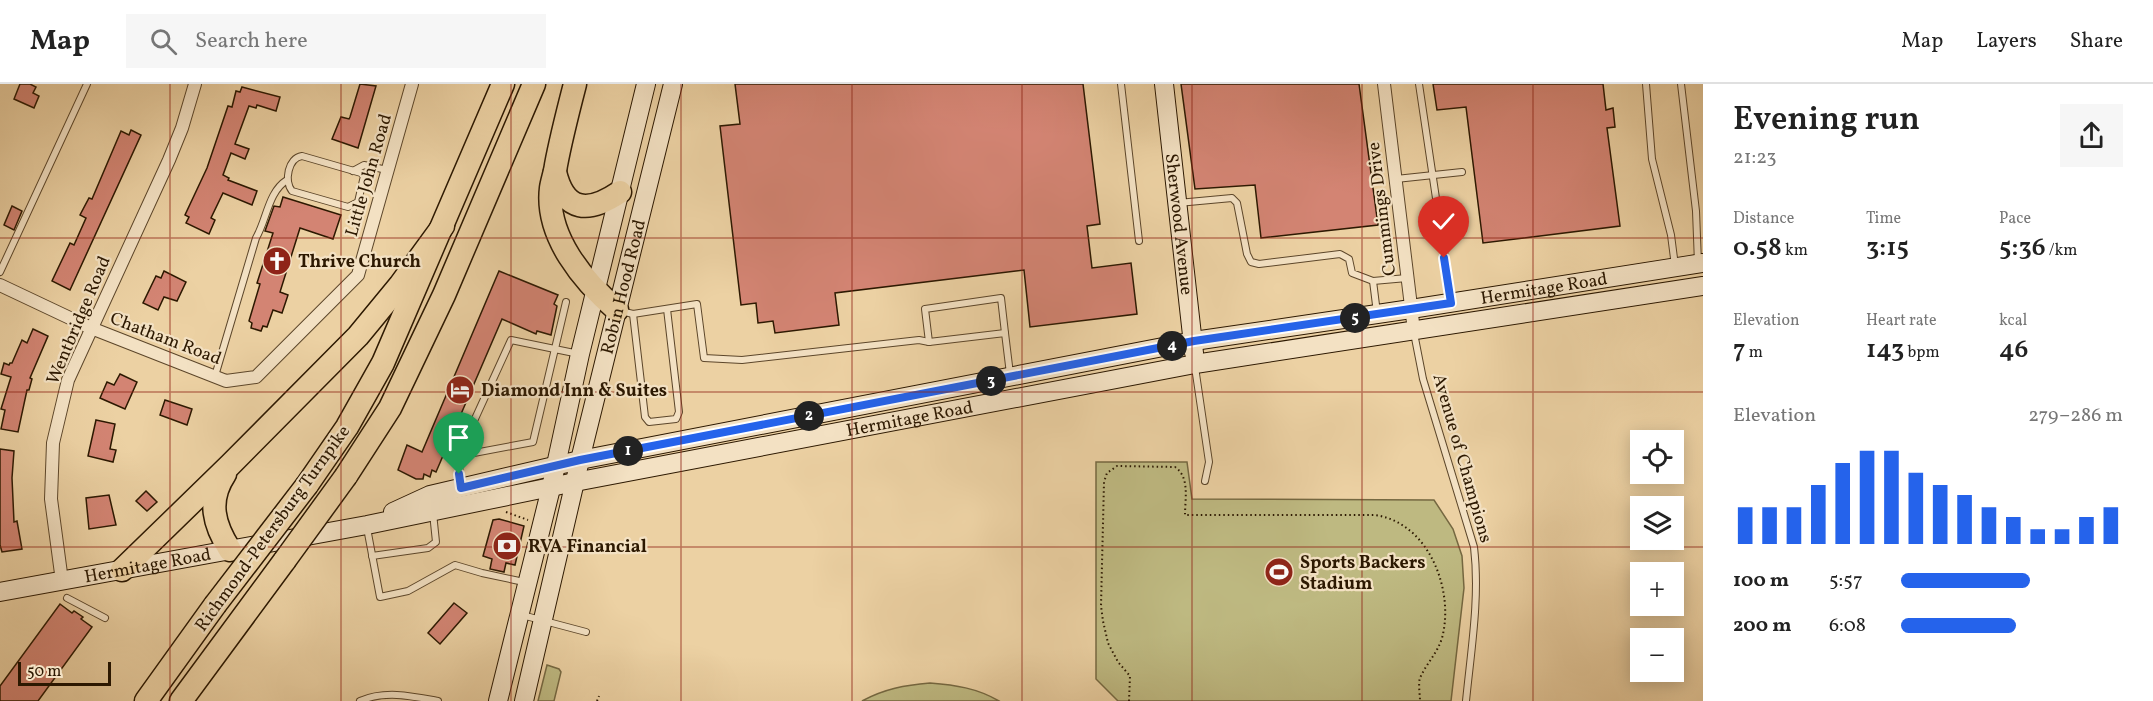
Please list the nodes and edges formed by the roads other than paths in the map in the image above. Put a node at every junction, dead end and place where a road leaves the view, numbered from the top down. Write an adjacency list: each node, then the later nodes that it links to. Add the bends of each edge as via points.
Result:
1 (87, 84): 29 (lane)
2 (195, 84): 41 (street, Wentbridge Road, via 169,160)
3 (412, 84): 15 (street, Little John Road)
4 (503, 84): 24 (highway, Richmond-Petersburg Turnpike)
5 (534, 84): 73 (highway, Richmond-Petersburg Turnpike, bridge, via 444,295 390,408 346,476)
6 (575, 84): 16 (highway)
7 (646, 84): 22 (street, Robin Hood Road)
8 (673, 84): 39 (street, Robin Hood Road)
9 (1121, 84): 26 (lane)
10 (1164, 84): 23 (street, Sherwood Avenue)
11 (1384, 84): 20 (street, Cummings Drive)
12 (1419, 84): 19 (lane)
13 (1646, 84): 28 (lane, via 1652,159)
14 (1681, 84): 25 (lane)
15 (388, 170): 17 (lane, via 364,165); 50 (street, Little John Road, via 358,275)
16 (555, 170): 22 (highway, via 559,187 576,204 594,206); 34 (highway, via 551,200 561,239)
17 (353, 171): 21 (lane, via 302,156 293,161); 21 (lane, via 361,173 364,181 358,201 348,207 292,191)
18 (1462, 172): 19 (lane)
19 (1432, 175): 20 (lane); 36 (lane)
20 (1396, 179): 30 (street, Cummings Drive)
21 (287, 180): 49 (lane, via 274,192 256,238)
22 (620, 192): 34 (street, Robin Hood Road)
23 (1178, 203): 31 (lane, via 1232,198 1237,203 1251,262 1341,254 1349,258 1352,273); 44 (street, Sherwood Avenue)
24 (443, 226): 54 (highway, via 358,336); 72 (highway, Richmond-Petersburg Turnpike, bridge, via 383,363 347,427)
25 (1700, 232): 27 (lane)
26 (1139, 241)
27 (1701, 263): 28 (street, Hermitage Road)
28 (1675, 267): 36 (street, Hermitage Road)
29 (0, 272)
30 (1408, 278): 31 (lane); 38 (street, Cummings Drive)
31 (1373, 281): 40 (lane)
32 (0, 285): 41 (street, Chatham Road)
33 (1703, 286): 42 (street, Hermitage Road)
34 (596, 292): 39 (highway); 47 (street, Robin Hood Road)
35 (566, 302): 46 (lane)
36 (1451, 303): 38 (street, Hermitage Road)
37 (667, 309): 39 (lane); 39 (lane, via 680,412 676,419 649,422); 45 (lane, via 697,304 704,358 742,360)
38 (1412, 309): 40 (street, Hermitage Road); 42 (street, Cummings Drive)
39 (625, 312): 53 (street, Robin Hood Road)
40 (1377, 314): 44 (street, Hermitage Road)
41 (91, 328): 49 (street, Chatham Road); 66 (street, Wentbridge Road, via 68,380 53,443 51,499)
42 (1414, 331): 48 (street, Hermitage Road); 78 (lane, Avenue of Champions, via 1423,379 1474,547 1476,609)
43 (1005, 333): 45 (lane); 45 (lane, via 1001,298 925,309); 51 (lane)
44 (1194, 341): 48 (street, Sherwood Avenue); 51 (street, Hermitage Road)
45 (929, 342)
46 (554, 349): 47 (lane); 52 (lane, via 511,340); 52 (lane, via 533,442)
47 (580, 354): 55 (street, Robin Hood Road)
48 (1195, 364): 56 (lane, via 1209,462); 57 (street, Hermitage Road)
49 (214, 377): 50 (street, Chatham Road, via 226,381)
50 (256, 377)
51 (1010, 377): 53 (street, Hermitage Road)
52 (458, 456): 58 (lane)
53 (580, 460): 55 (street, Hermitage Road); 57 (street, Robin Hood Road)
54 (230, 465): 62 (highway, via 219,483 214,508 219,532); 64 (highway)
55 (556, 467): 58 (street, Hermitage Road); 59 (street, Robin Hood Road)
56 (1205, 481)
57 (575, 482): 59 (street, Hermitage Road); 70 (street, Robin Hood Road)
58 (461, 488): 61 (street, Hermitage Road, via 430,495)
59 (552, 488): 60 (street, Hermitage Road); 65 (street, Robin Hood Road)
60 (433, 511): 61 (street, Hermitage Road); 63 (lane, via 436,542 428,548)
61 (367, 525): 62 (street, Hermitage Road); 63 (lane)
62 (230, 550): 64 (street, Hermitage Road)
63 (372, 556): 65 (lane, via 380,597 408,591 455,565)
64 (122, 570): 66 (street, Hermitage Road)
65 (527, 582): 68 (street, Robin Hood Road)
66 (65, 590): 67 (street, Hermitage Road); 69 (lane)
67 (0, 592)
68 (519, 614): 70 (lane); 76 (street, Robin Hood Road)
69 (105, 618)
70 (543, 620): 71 (lane); 77 (street, Robin Hood Road)
71 (586, 632)
72 (146, 701)
73 (181, 701)
74 (360, 701): 75 (lane, via 371,696 402,695)
75 (438, 701)
76 (498, 701)
77 (524, 701)
78 (1466, 701)

